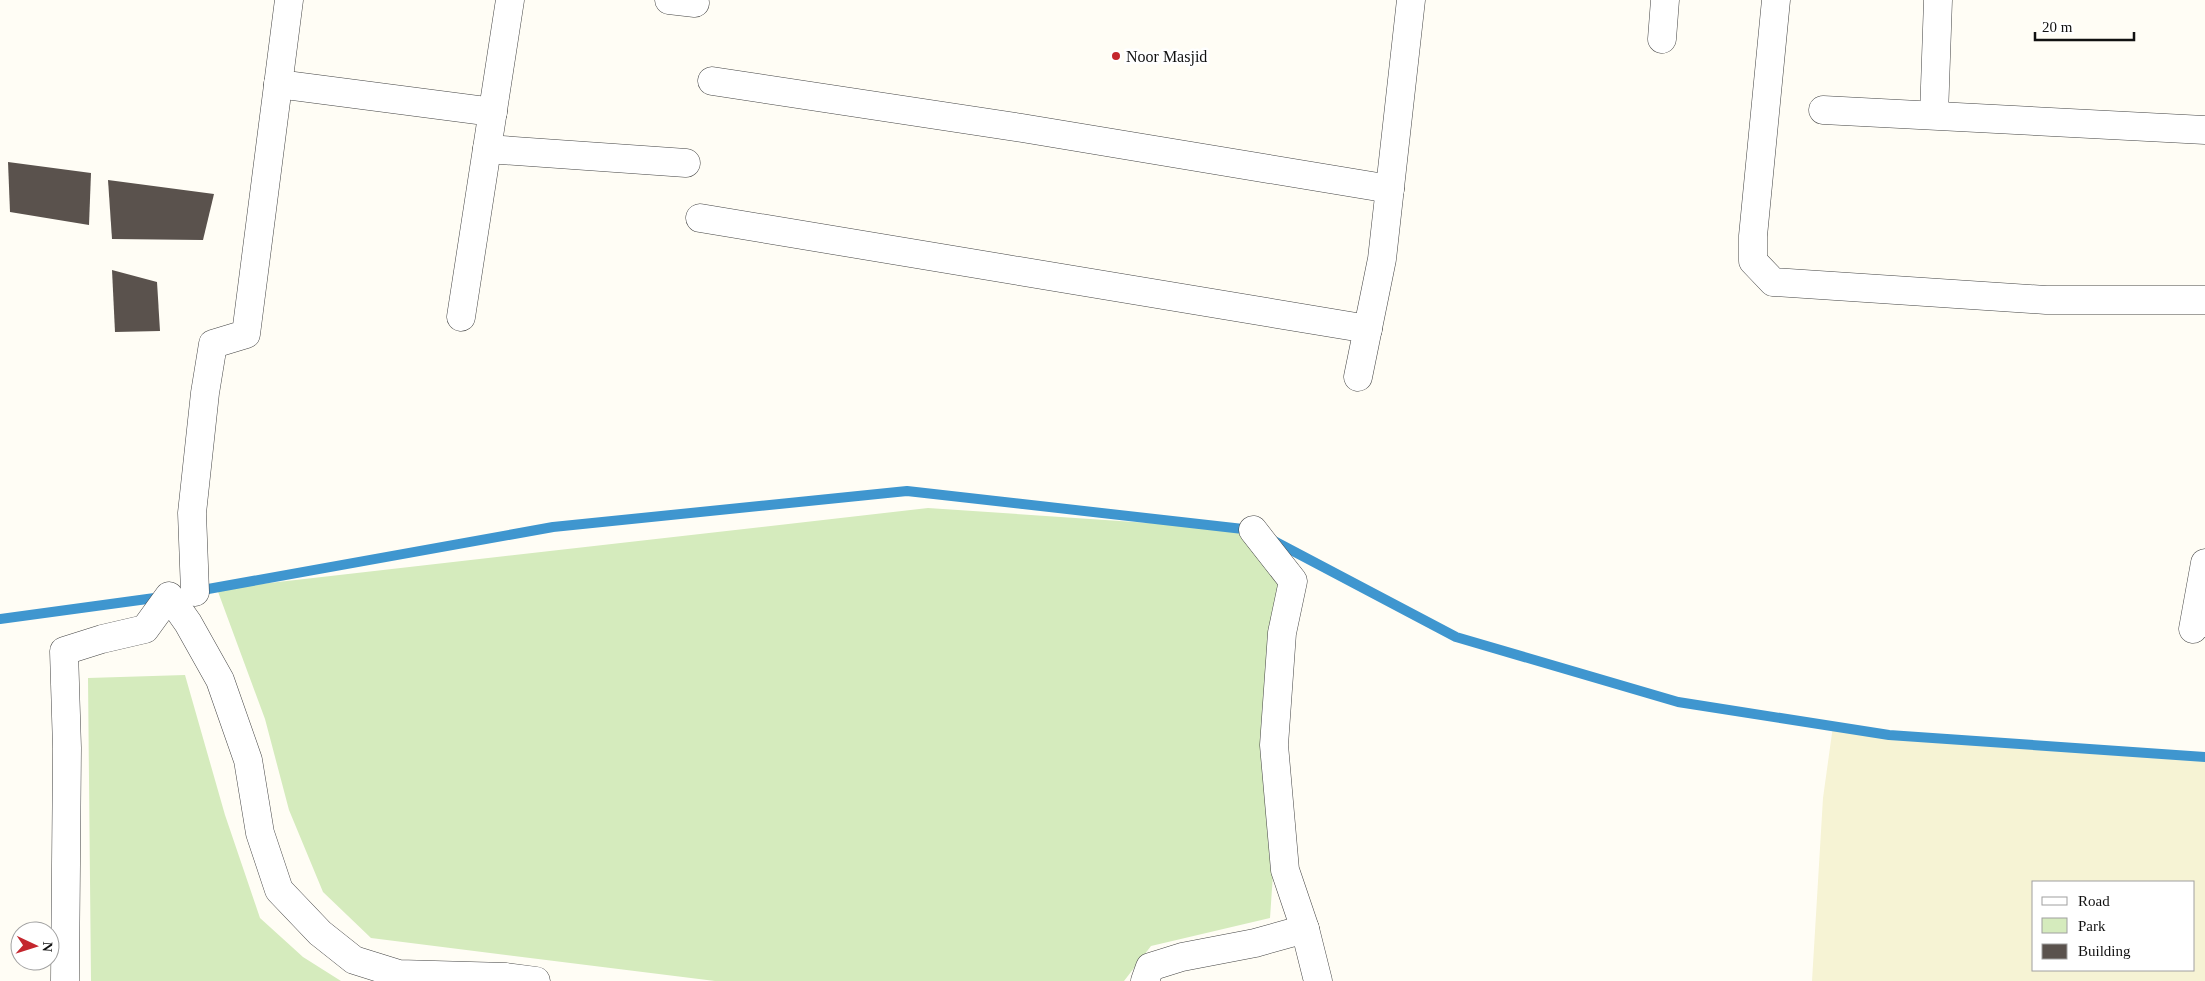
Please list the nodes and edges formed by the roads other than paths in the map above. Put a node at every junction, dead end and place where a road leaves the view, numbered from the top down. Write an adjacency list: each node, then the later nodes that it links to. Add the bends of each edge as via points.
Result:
1 (289, 0): 9 (street)
2 (510, 0): 11 (street)
3 (1411, 0): 16 (street)
4 (1665, 0): 7 (street)
5 (1776, 0): 18 (street, via 1753,236 1753,261 1772,282 2046,300)
6 (1938, 0): 12 (street)
7 (1662, 39)
8 (712, 81): 16 (street)
9 (278, 84): 11 (street); 24 (street, via 246,334 213,344 211,354 192,513)
10 (1823, 110): 12 (street)
11 (493, 112): 14 (street)
12 (1934, 115): 13 (street)
13 (2205, 130)
14 (487, 149): 15 (street); 19 (street)
15 (686, 163)
16 (1390, 189): 20 (street, via 1382,259)
17 (700, 218): 20 (street)
18 (2205, 300)
19 (461, 317)
20 (1368, 329): 21 (street)
21 (1358, 377)
22 (1253, 530): 26 (street, via 1293,581 1282,633 1274,745 1285,870)
23 (2205, 563): 25 (street)
24 (195, 592)
25 (2193, 630)
26 (1306, 929): 29 (street, via 1150,967); 30 (street)
27 (65, 981): 28 (street, via 67,748 64,651 145,629 169,596 220,680 248,760 260,833 279,890 320,933 354,960 399,974)
28 (536, 981)
29 (1145, 981)
30 (1318, 981)

